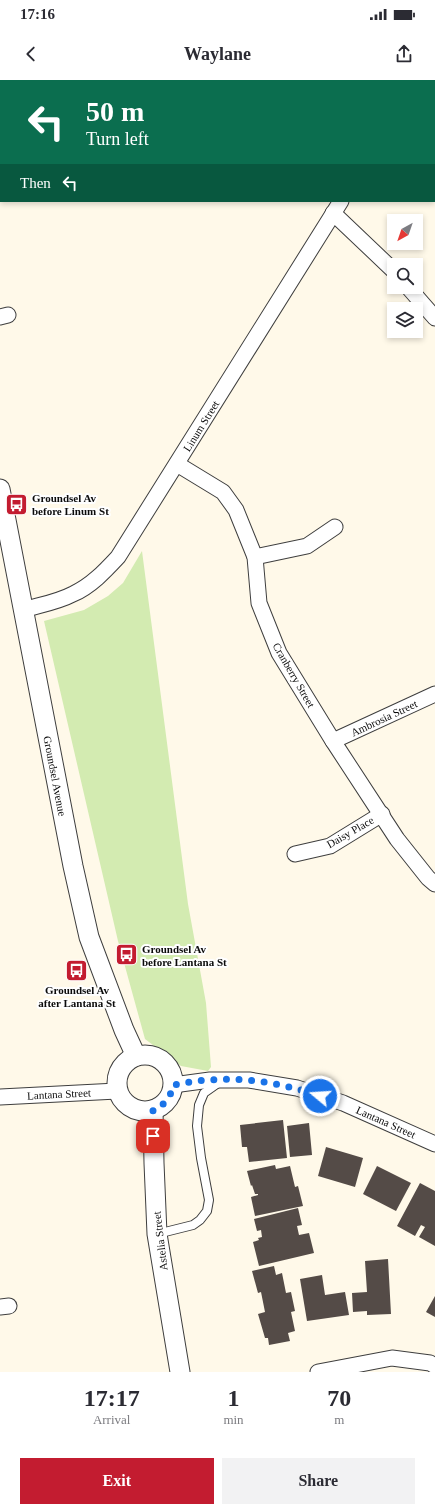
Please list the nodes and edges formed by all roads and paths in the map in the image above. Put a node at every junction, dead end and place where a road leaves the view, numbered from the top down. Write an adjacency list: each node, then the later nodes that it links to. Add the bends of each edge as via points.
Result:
1 (337, 207): 2 (street); 5 (street, Linum Street)
2 (387, 263)
3 (414, 294): 4 (street)
4 (435, 318)
5 (178, 464): 8 (street, Cranberry Street, via 223,492 236,510); 9 (street, Linum Street, via 118,557 105,572 74,594)
6 (0, 489): 9 (street, Groundsel Avenue)
7 (335, 527): 8 (street, via 307,546)
8 (255, 557): 11 (street, Cranberry Street, via 258,603 279,653)
9 (23, 610): 15 (street, Groundsel Avenue, via 89,936)
10 (435, 694): 11 (street, Ambrosia Street)
11 (333, 741): 12 (street, Cranberry Street)
12 (382, 814): 13 (street, Daisy Place, via 330,846); 14 (street, Cranberry Street, via 397,839)
13 (295, 854)
14 (435, 884)
15 (136, 1056): 17 (street, via 147,1054 162,1060 172,1074); 18 (street, via 126,1061 119,1070 116,1080)
16 (223, 1080): 17 (street, Lantana Street); 21 (street, Lantana Street, via 250,1080 304,1090 343,1103); 22 (lane, via 204,1093 199,1105 197,1126 208,1200 206,1211 193,1225)
17 (173, 1085): 20 (street, via 167,1100)
18 (118, 1091): 19 (street, Lantana Street); 20 (street, via 123,1101 132,1108 142,1111)
19 (0, 1097)
20 (153, 1110): 22 (street, Astelia Street)
21 (435, 1144)
22 (158, 1234): 24 (street, Astelia Street)
23 (435, 1366): 25 (street, via 430,1363 392,1358)
24 (180, 1372)
25 (318, 1372)

